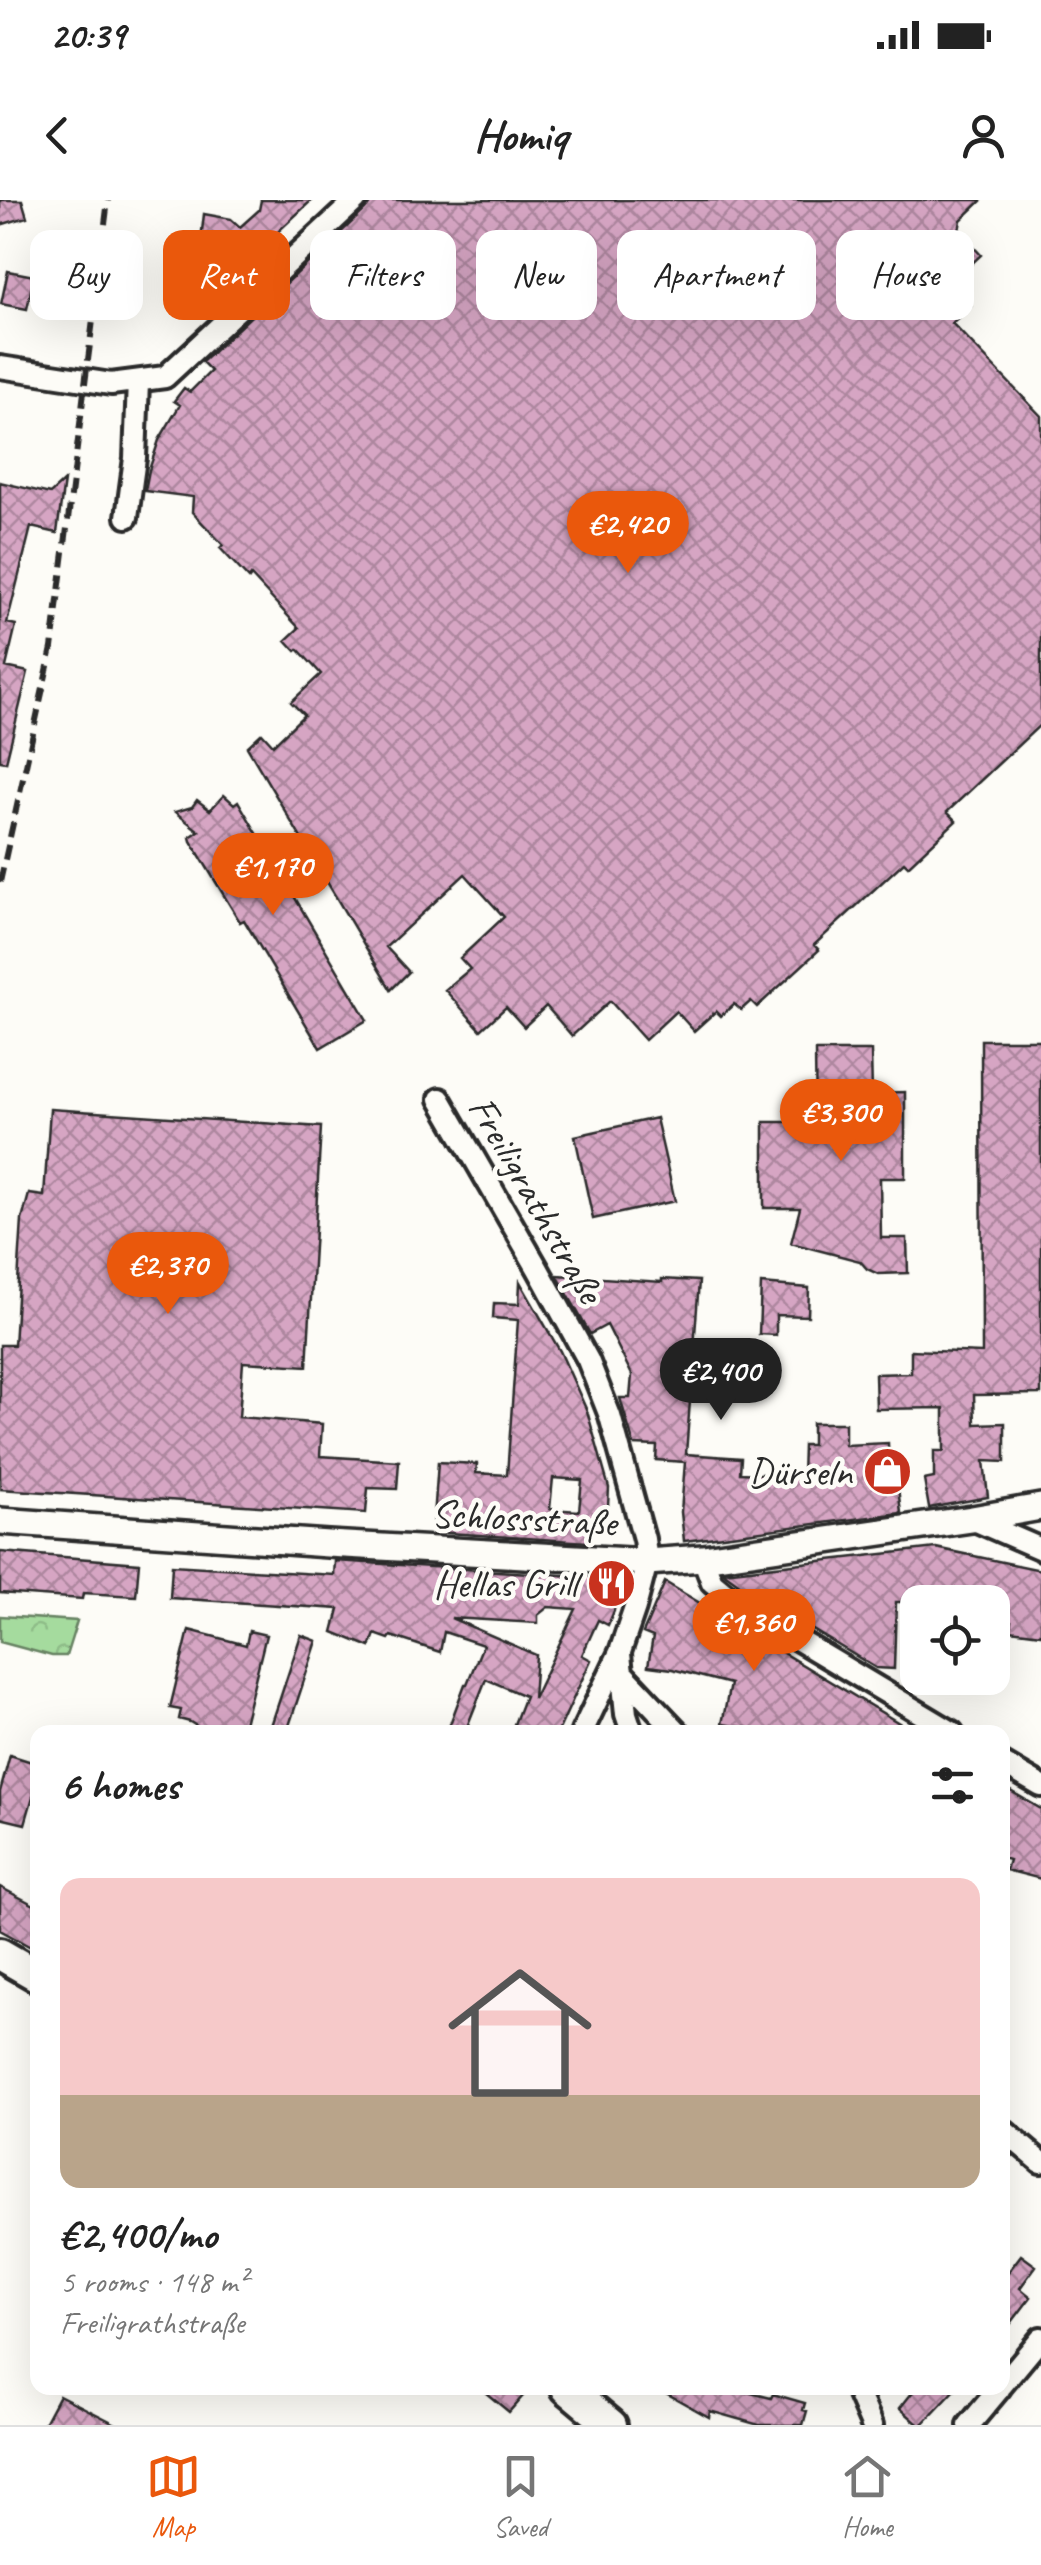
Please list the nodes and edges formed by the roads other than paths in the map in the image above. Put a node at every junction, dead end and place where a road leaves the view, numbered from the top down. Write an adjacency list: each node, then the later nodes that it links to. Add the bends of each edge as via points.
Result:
1 (356, 200): 3 (street, via 165,377)
2 (3, 364): 3 (street, via 110,384)
3 (138, 382): 4 (street)
4 (127, 518)
5 (440, 1098): 11 (street, Freiligrathstraße, via 588,1360 610,1416)
6 (1041, 1507): 7 (street, Schlossstraße)
7 (972, 1519): 9 (street); 10 (street, Schlossstraße)
8 (0, 1521): 11 (street, Schlossstraße)
9 (1041, 1550)
10 (703, 1558): 11 (street, Schlossstraße); 17 (street, via 712,1582 740,1606)
11 (647, 1562): 12 (street)
12 (620, 1652): 13 (street); 14 (street)
13 (622, 1673): 15 (street); 16 (street)
14 (585, 1725)
15 (630, 1725)
16 (671, 1725)
17 (940, 1725)
18 (1010, 1768): 19 (street)
19 (1041, 1786)
20 (1, 1955): 21 (main road)
21 (30, 1971)
22 (1010, 2135): 23 (street)
23 (1041, 2162)
24 (1041, 2338): 25 (street)
25 (1010, 2375)
26 (575, 2395): 29 (main road)
27 (859, 2395): 30 (street)
28 (994, 2395): 31 (street)
29 (611, 2425)
30 (872, 2425)
31 (969, 2425)

